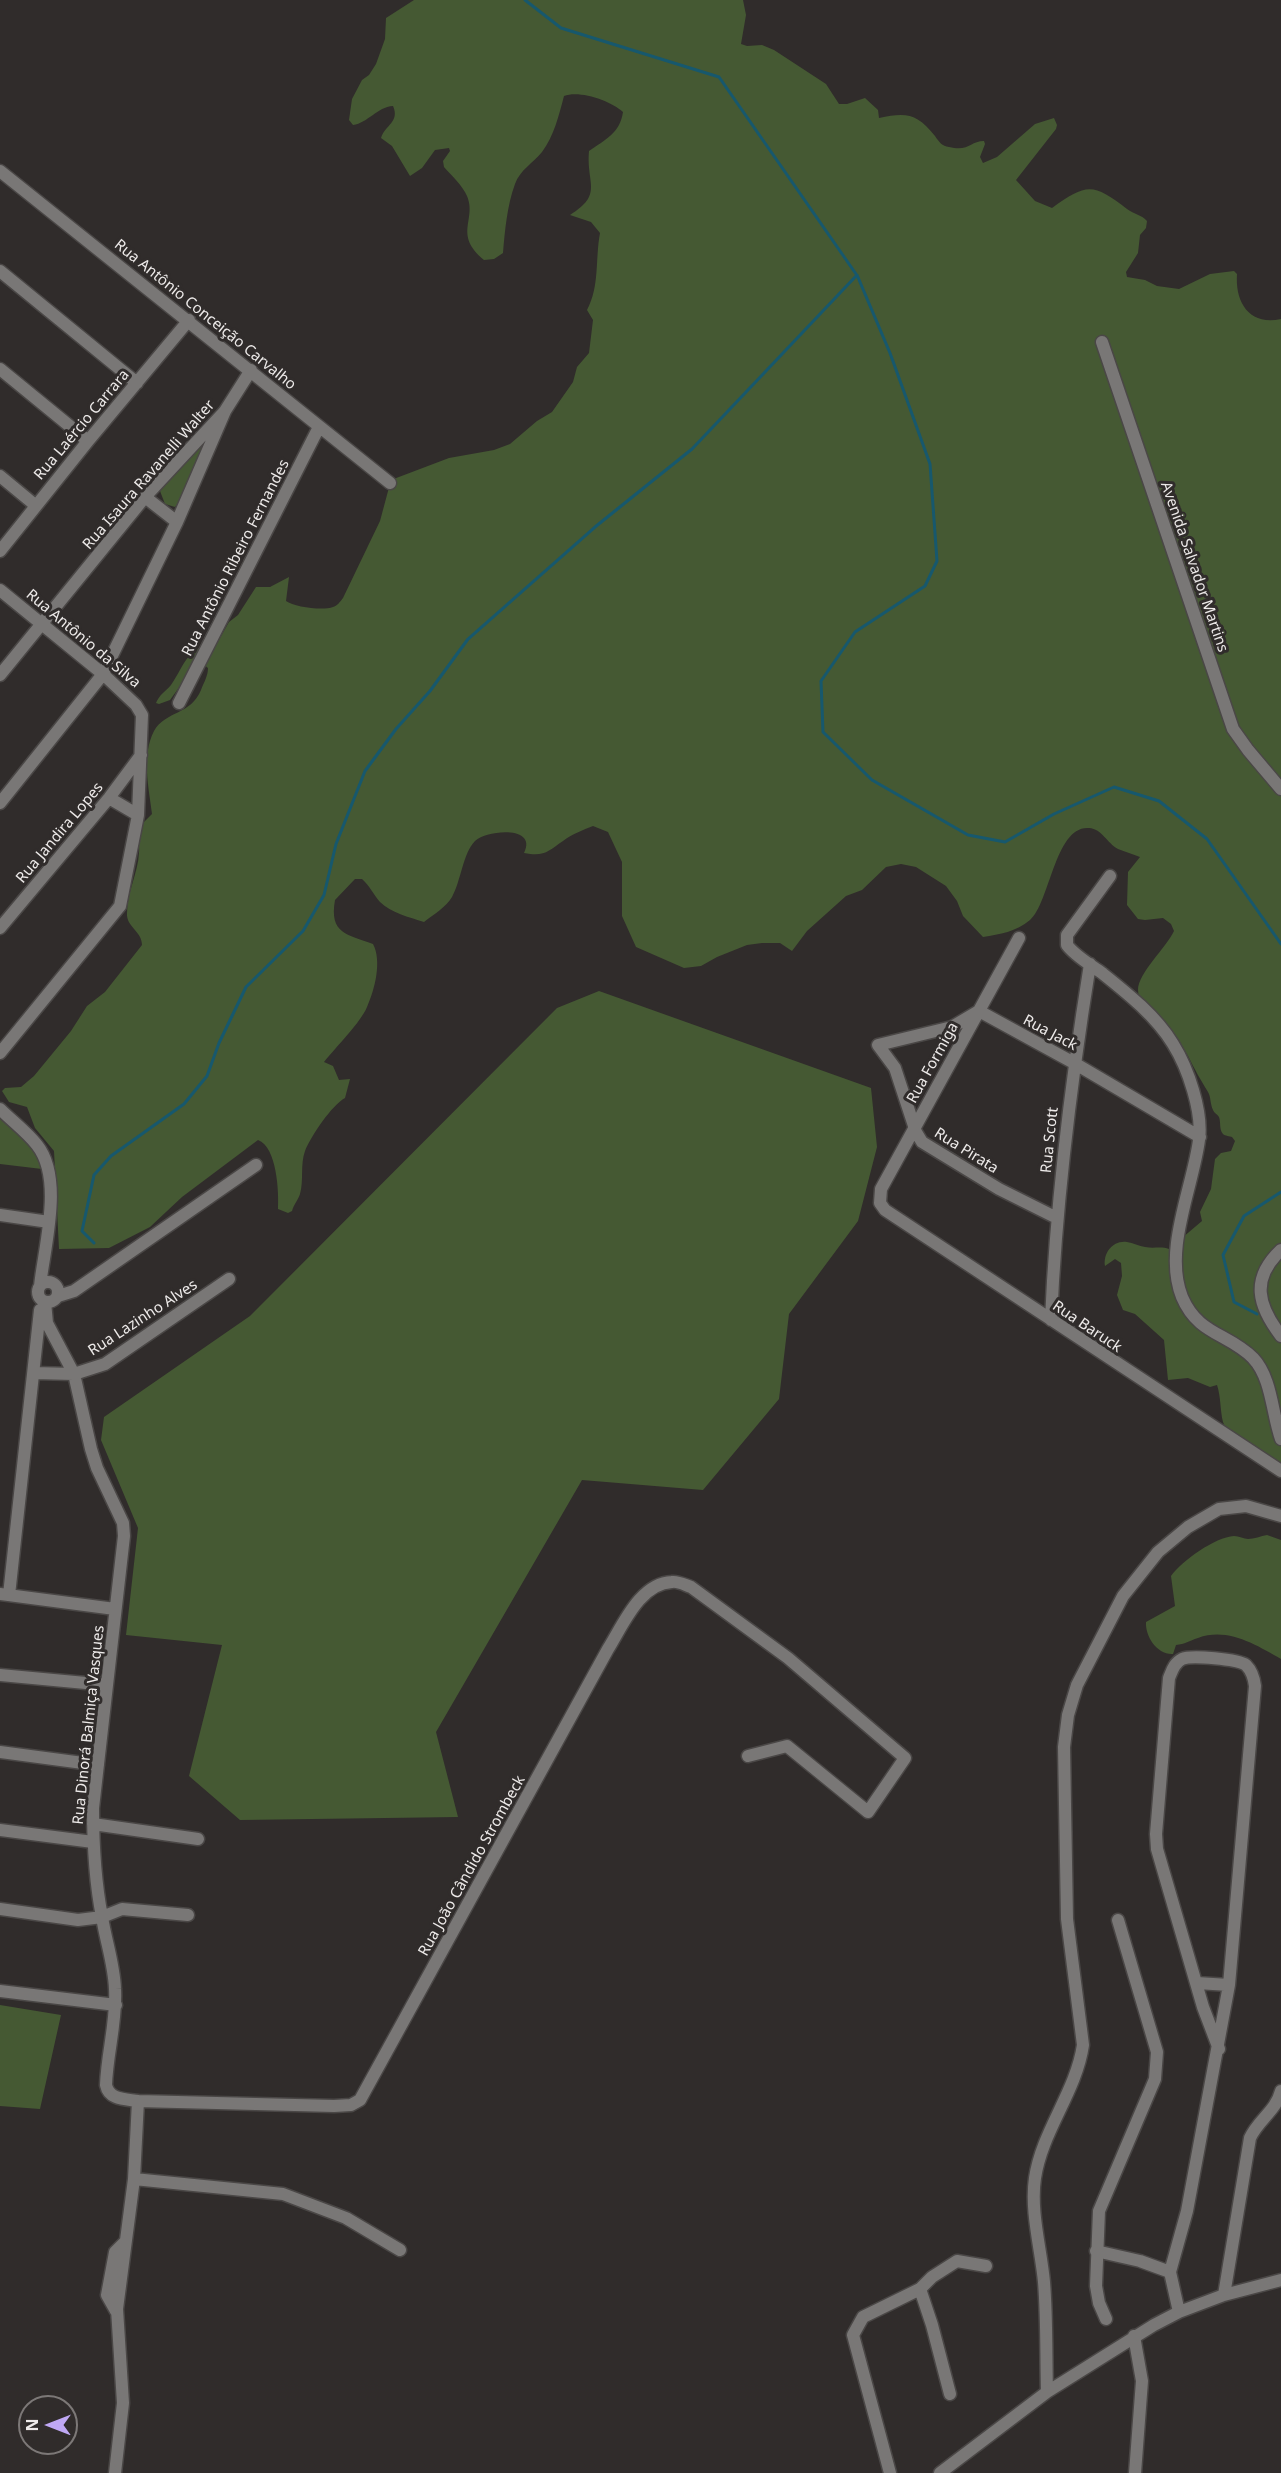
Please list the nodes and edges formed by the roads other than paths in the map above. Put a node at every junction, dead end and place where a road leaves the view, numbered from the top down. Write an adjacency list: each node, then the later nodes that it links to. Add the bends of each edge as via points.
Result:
1 (0, 171): 3 (street, Rua Antônio Conceição Carvalho)
2 (0, 271): 7 (street)
3 (189, 320): 6 (street, Rua Antônio Conceição Carvalho); 7 (street, Rua Laércio Carrara)
4 (1102, 342): 23 (street, Avenida Salvador Martins, via 1233,729)
5 (0, 369): 10 (street)
6 (251, 370): 8 (street, Rua Isaura Ravanelli Walter); 9 (street, Rua Antônio Conceição Carvalho)
7 (137, 383): 10 (street, Rua Laércio Carrara)
8 (225, 411): 13 (street, Rua Isaura Ravanelli Walter); 15 (street)
9 (320, 427): 12 (street, Rua Antônio Conceição Carvalho); 21 (street, Rua Antônio Ribeiro Fernandes)
10 (88, 441): 14 (street, Rua Laércio Carrara)
11 (0, 476): 14 (street)
12 (390, 483)
13 (146, 497): 15 (street); 18 (street, Rua Isaura Ravanelli Walter)
14 (35, 505): 16 (street, Rua Laércio Carrara)
15 (177, 522): 19 (street)
16 (0, 551)
17 (0, 590): 18 (street, Rua Antônio da Silva)
18 (43, 623): 19 (street, Rua Antônio da Silva); 20 (street, Rua Isaura Ravanelli Walter)
19 (103, 674): 22 (street, Rua Antônio da Silva, via 142,715); 25 (street)
20 (0, 675)
21 (179, 703)
22 (141, 755): 24 (street, Rua Jandira Lopes); 26 (street)
23 (1281, 789)
24 (109, 798): 26 (street); 28 (street, Rua Jandira Lopes)
25 (0, 803)
26 (138, 815): 32 (street, via 120,906)
27 (1110, 876): 30 (street, via 1067,935 1070,949)
28 (0, 928)
29 (1019, 938): 31 (street, Rua Formiga)
30 (1090, 964): 33 (street, Rua Scott); 36 (street, via 1131,997 1172,1043 1191,1084)
31 (979, 1011): 33 (street, Rua Jack); 35 (street, Rua Formiga); 35 (street, Rua Pirata, via 952,1027 878,1045 895,1068)
32 (0, 1053)
33 (1074, 1063): 36 (street, Rua Jack); 40 (street, Rua Scott)
34 (0, 1109): 41 (street, via 42,1153 50,1176)
35 (915, 1128): 38 (street, Rua Formiga, via 881,1189); 40 (street, Rua Pirata, via 922,1142 933,1149)
36 (1200, 1137): 50 (street, via 1182,1217 1177,1278 1190,1312 1200,1323 1254,1359 1268,1390)
37 (256, 1165): 45 (street, via 82,1283)
38 (880, 1203): 46 (street, Rua Baruck)
39 (0, 1215): 41 (street)
40 (1057, 1218): 46 (street, Rua Scott)
41 (49, 1222): 43 (street)
42 (1281, 1250): 47 (street, via 1267,1266 1260,1298 1263,1310)
43 (46, 1255): 45 (street); 45 (street, via 38,1294)
44 (229, 1279): 49 (street, Rua Lazinho Alves, via 105,1364)
45 (51, 1295): 48 (street); 49 (street, Rua Dinorá Balmiça Vasques, via 47,1323)
46 (1050, 1320): 51 (street, Rua Baruck)
47 (1281, 1336)
48 (34, 1373): 49 (street, Rua Lazinho Alves); 53 (street)
49 (74, 1374): 54 (street, Rua Dinorá Balmiça Vasques, via 97,1468 123,1523)
50 (1281, 1439)
51 (1281, 1471)
52 (1281, 1516): 86 (street, via 1246,1506 1219,1509 1188,1527 1158,1552 1123,1596 1077,1685 1068,1715 1064,1747 1067,1919 1083,2045 1081,2062 1039,2159 1035,2180 1044,2284)
53 (4, 1594): 54 (street)
54 (115, 1609): 56 (street, Rua Dinorá Balmiça Vasques)
55 (0, 1675): 56 (street)
56 (107, 1685): 59 (street, Rua Dinorá Balmiça Vasques)
57 (0, 1752): 59 (street)
58 (748, 1756): 74 (street, Rua João Cândido Strombeck, via 787,1746 868,1812 905,1758 788,1658 691,1587 674,1581 657,1585 640,1599 608,1649 360,2100 334,2106)
59 (98, 1765): 60 (street, Rua Dinorá Balmiça Vasques)
60 (93, 1824): 62 (street); 63 (street, Rua Dinorá Balmiça Vasques)
61 (0, 1830): 63 (street)
62 (198, 1839)
63 (93, 1842): 66 (street, Rua Dinorá Balmiça Vasques)
64 (0, 1909): 66 (street, via 78,1920)
65 (188, 1915): 66 (street, via 122,1909)
66 (102, 1917): 71 (street, Rua Dinorá Balmiça Vasques)
67 (1118, 1920): 77 (street, via 1157,2052 1157,2066 1099,2211)
68 (1197, 1983): 69 (street); 69 (street, via 1160,1862 1156,1834 1169,1678 1173,1667 1189,1657 1239,1661 1248,1666 1255,1686); 72 (street)
69 (1230, 1985): 72 (street)
70 (0, 1991): 71 (street)
71 (116, 2005): 74 (street, Rua Dinorá Balmiça Vasques, via 107,2091 118,2098)
72 (1219, 2049): 79 (street, via 1187,2211)
73 (1281, 2091): 82 (street, via 1275,2108 1254,2128 1250,2138)
74 (138, 2101): 75 (street)
75 (134, 2179): 76 (street, via 283,2194 346,2218); 88 (street, via 117,2313 123,2403)
76 (400, 2250)
77 (1096, 2251): 79 (street); 84 (street, via 1097,2295)
78 (986, 2266): 81 (street, via 957,2261)
79 (1170, 2272): 83 (street)
80 (1281, 2280): 82 (street)
81 (920, 2289): 87 (street); 89 (street, via 862,2317 853,2335)
82 (1224, 2295): 83 (street)
83 (1179, 2312): 85 (street)
84 (1106, 2319)
85 (1134, 2336): 86 (street); 91 (street, via 1142,2381)
86 (1047, 2392): 90 (street)
87 (950, 2394)
88 (115, 2473)
89 (890, 2473)
90 (940, 2473)
91 (1135, 2473)

